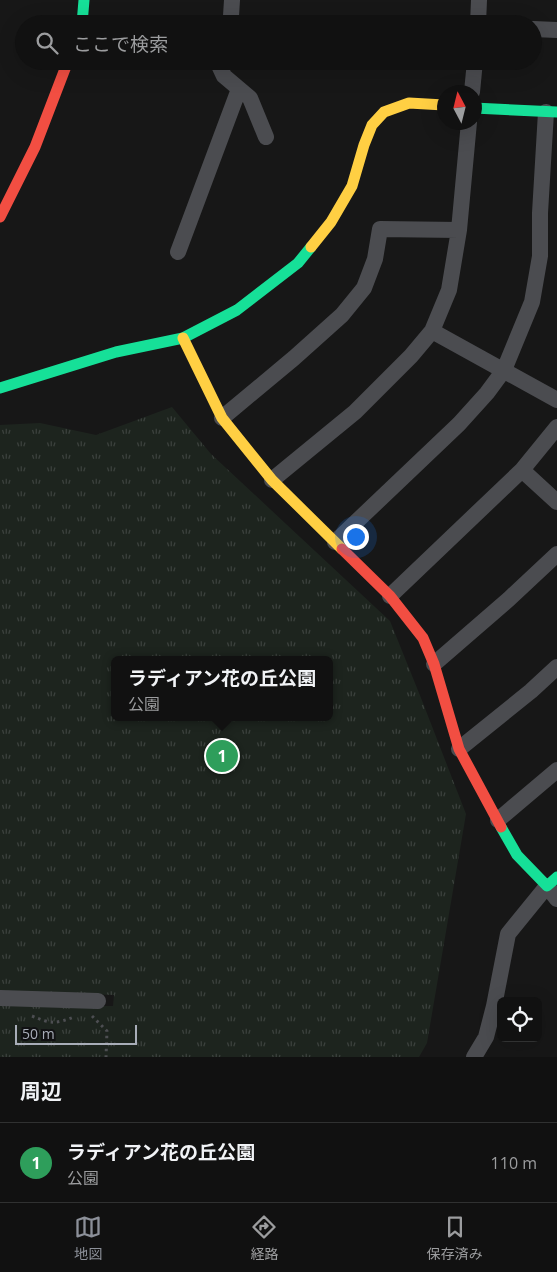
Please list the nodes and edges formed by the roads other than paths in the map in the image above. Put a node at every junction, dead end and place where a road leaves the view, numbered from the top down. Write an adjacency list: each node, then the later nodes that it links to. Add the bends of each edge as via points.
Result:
1 (84, 0): 4 (street)
2 (232, 0): 5 (street)
3 (479, 0): 6 (street)
4 (83, 15)
5 (231, 15)
6 (478, 15)
7 (542, 29): 8 (street)
8 (557, 30)
9 (65, 70): 19 (street, via 35,147)
10 (222, 70): 13 (street)
11 (474, 70): 12 (street)
12 (473, 85)
13 (239, 89): 18 (street, via 250,98); 22 (street)
14 (437, 105): 24 (street, via 409,102 384,112 372,125 352,186 331,222 298,263 237,310)
15 (482, 108): 16 (street)
16 (552, 112): 25 (street, via 540,213 540,256 532,302)
17 (468, 130): 21 (street)
18 (266, 137)
19 (7, 185): 20 (street)
20 (0, 217)
21 (459, 230): 23 (street, via 449,290); 28 (street, via 380,229 375,259 364,288 342,315)
22 (178, 252)
23 (432, 331): 25 (street); 31 (street, via 355,412)
24 (184, 338): 26 (street, via 116,352); 28 (street)
25 (504, 370): 27 (street); 33 (street, via 459,424)
26 (0, 388)
27 (557, 400)
28 (222, 418): 31 (street)
29 (557, 427): 30 (street)
30 (522, 470): 32 (street); 35 (street)
31 (272, 480): 33 (street)
32 (557, 502)
33 (335, 542): 35 (street)
34 (557, 554): 36 (street)
35 (390, 596): 36 (street, via 423,638)
36 (434, 664): 38 (street)
37 (557, 667): 38 (street)
38 (459, 749): 40 (street)
39 (557, 770): 40 (street)
40 (498, 820): 41 (street, via 517,855)
41 (554, 887): 44 (street, via 508,934 486,1037)
42 (0, 998): 43 (street)
43 (98, 1001)
44 (474, 1057)

